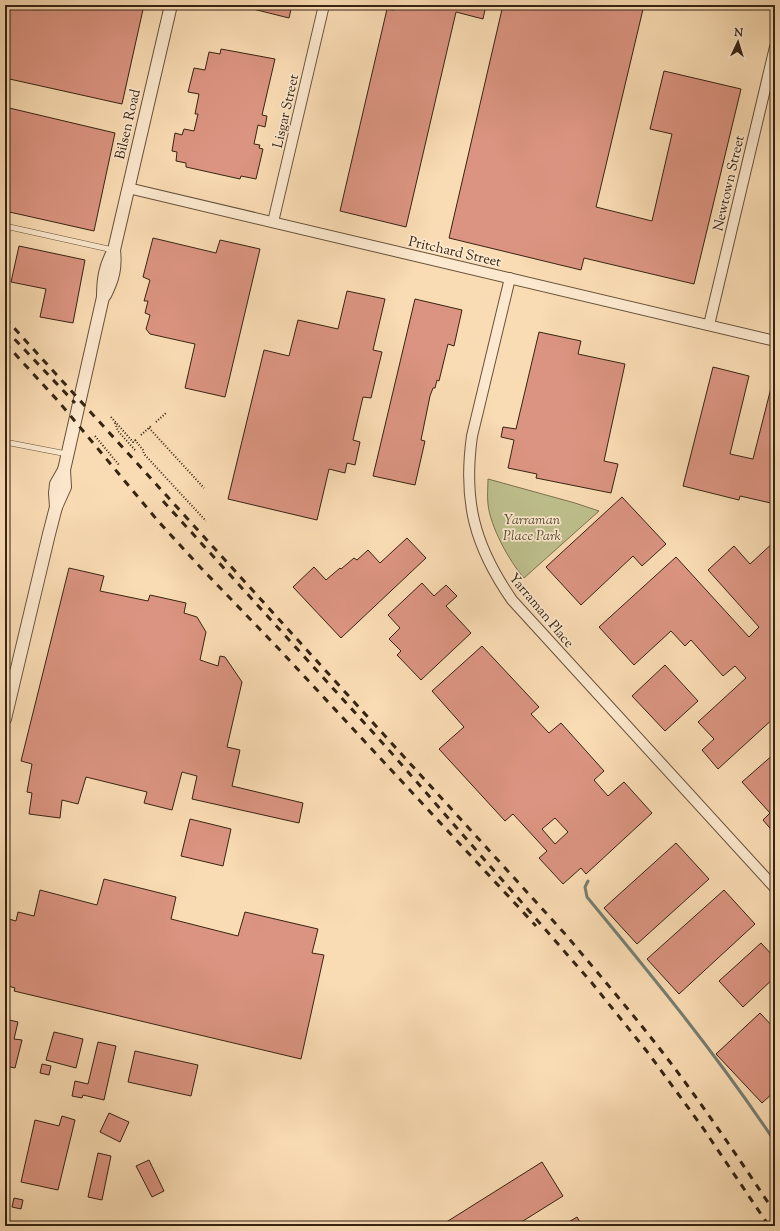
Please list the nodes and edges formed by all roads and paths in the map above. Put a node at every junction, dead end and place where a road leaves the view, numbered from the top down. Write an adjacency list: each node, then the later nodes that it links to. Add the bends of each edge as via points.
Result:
1 (171, 5): 4 (street, Bilsen Road)
2 (324, 5): 5 (street, Lisgar Street)
3 (775, 47): 9 (street, Newtown Street)
4 (128, 188): 5 (street, Pritchard Street); 7 (street, Bilsen Road)
5 (273, 222): 8 (street, Pritchard Street)
6 (5, 226): 7 (lane)
7 (114, 250): 19 (street, Bilsen Road, via 106,265 103,297)
8 (510, 278): 9 (street, Pritchard Street); 25 (street, Yarraman Place, via 469,454 469,491 477,535 498,579 512,600)
9 (709, 325): 10 (street, Pritchard Street)
10 (775, 341)
11 (166, 413): 14 (path)
12 (111, 417): 13 (path)
13 (115, 422): 18 (path, via 118,431); 22 (path, via 133,442 136,439 144,454)
14 (156, 422)
15 (142, 435): 21 (path, via 150,427)
16 (95, 436): 20 (path)
17 (5, 442): 19 (lane)
18 (135, 450)
19 (68, 454): 23 (street, Bilsen Road, via 64,470 56,484 56,507)
20 (119, 465)
21 (204, 488)
22 (206, 521)
23 (10, 672): 24 (street, Bilsen Road)
24 (5, 718)
25 (775, 888)

